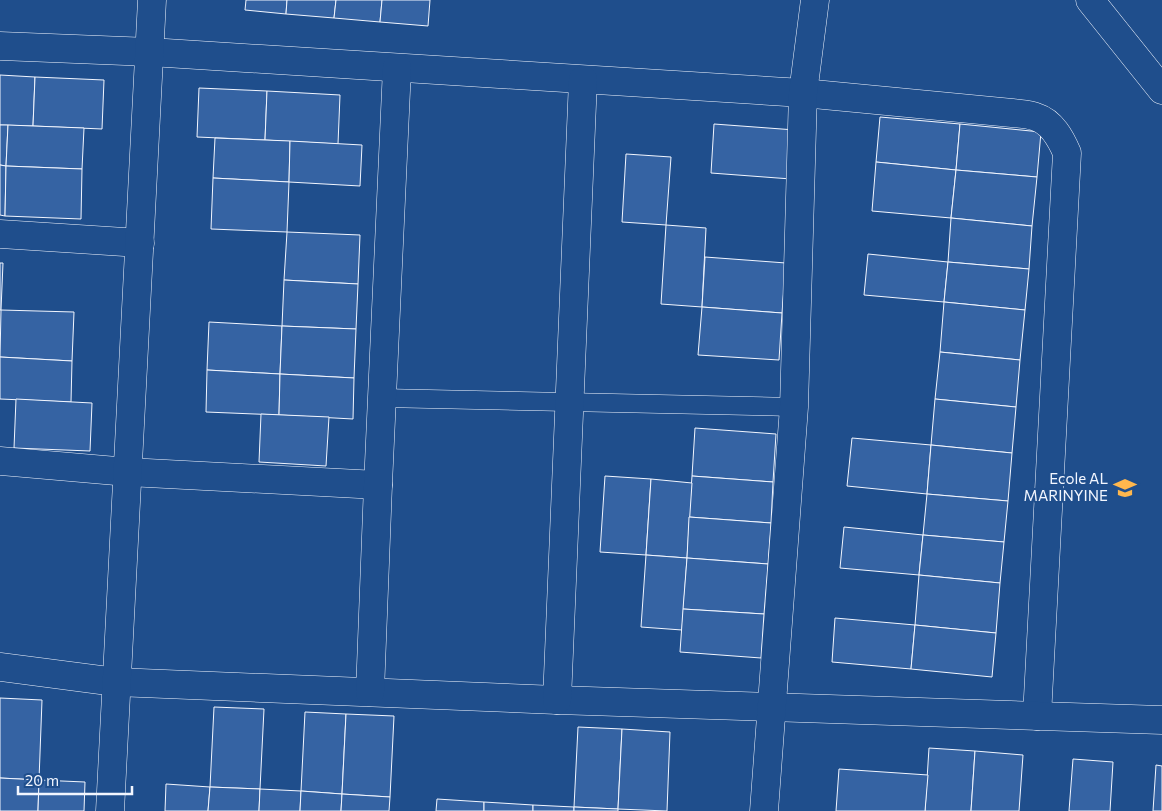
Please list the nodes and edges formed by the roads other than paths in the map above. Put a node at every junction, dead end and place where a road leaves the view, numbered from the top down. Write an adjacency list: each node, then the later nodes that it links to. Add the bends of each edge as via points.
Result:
1 (152, 0): 5 (street)
2 (815, 0): 9 (street)
3 (1090, 0): 8 (street)
4 (0, 46): 5 (street)
5 (150, 52): 6 (street); 11 (street)
6 (398, 68): 7 (street); 12 (street)
7 (583, 80): 9 (street); 13 (street)
8 (1162, 90)
9 (803, 93): 14 (street); 23 (street, via 1037,117 1046,122 1062,141 1066,153)
10 (0, 234): 11 (street)
11 (140, 243): 16 (street)
12 (382, 398): 13 (lane); 17 (street)
13 (569, 401): 14 (lane); 21 (street)
14 (794, 407): 22 (street)
15 (0, 461): 16 (street)
16 (128, 472): 17 (street); 19 (street)
17 (378, 485): 20 (street)
18 (0, 667): 19 (street)
19 (116, 682): 20 (street); 25 (street)
20 (370, 692): 21 (street)
21 (557, 700): 22 (street)
22 (772, 707): 23 (street); 26 (street)
23 (1037, 716): 24 (street)
24 (1162, 720)
25 (110, 811)
26 (764, 811)

